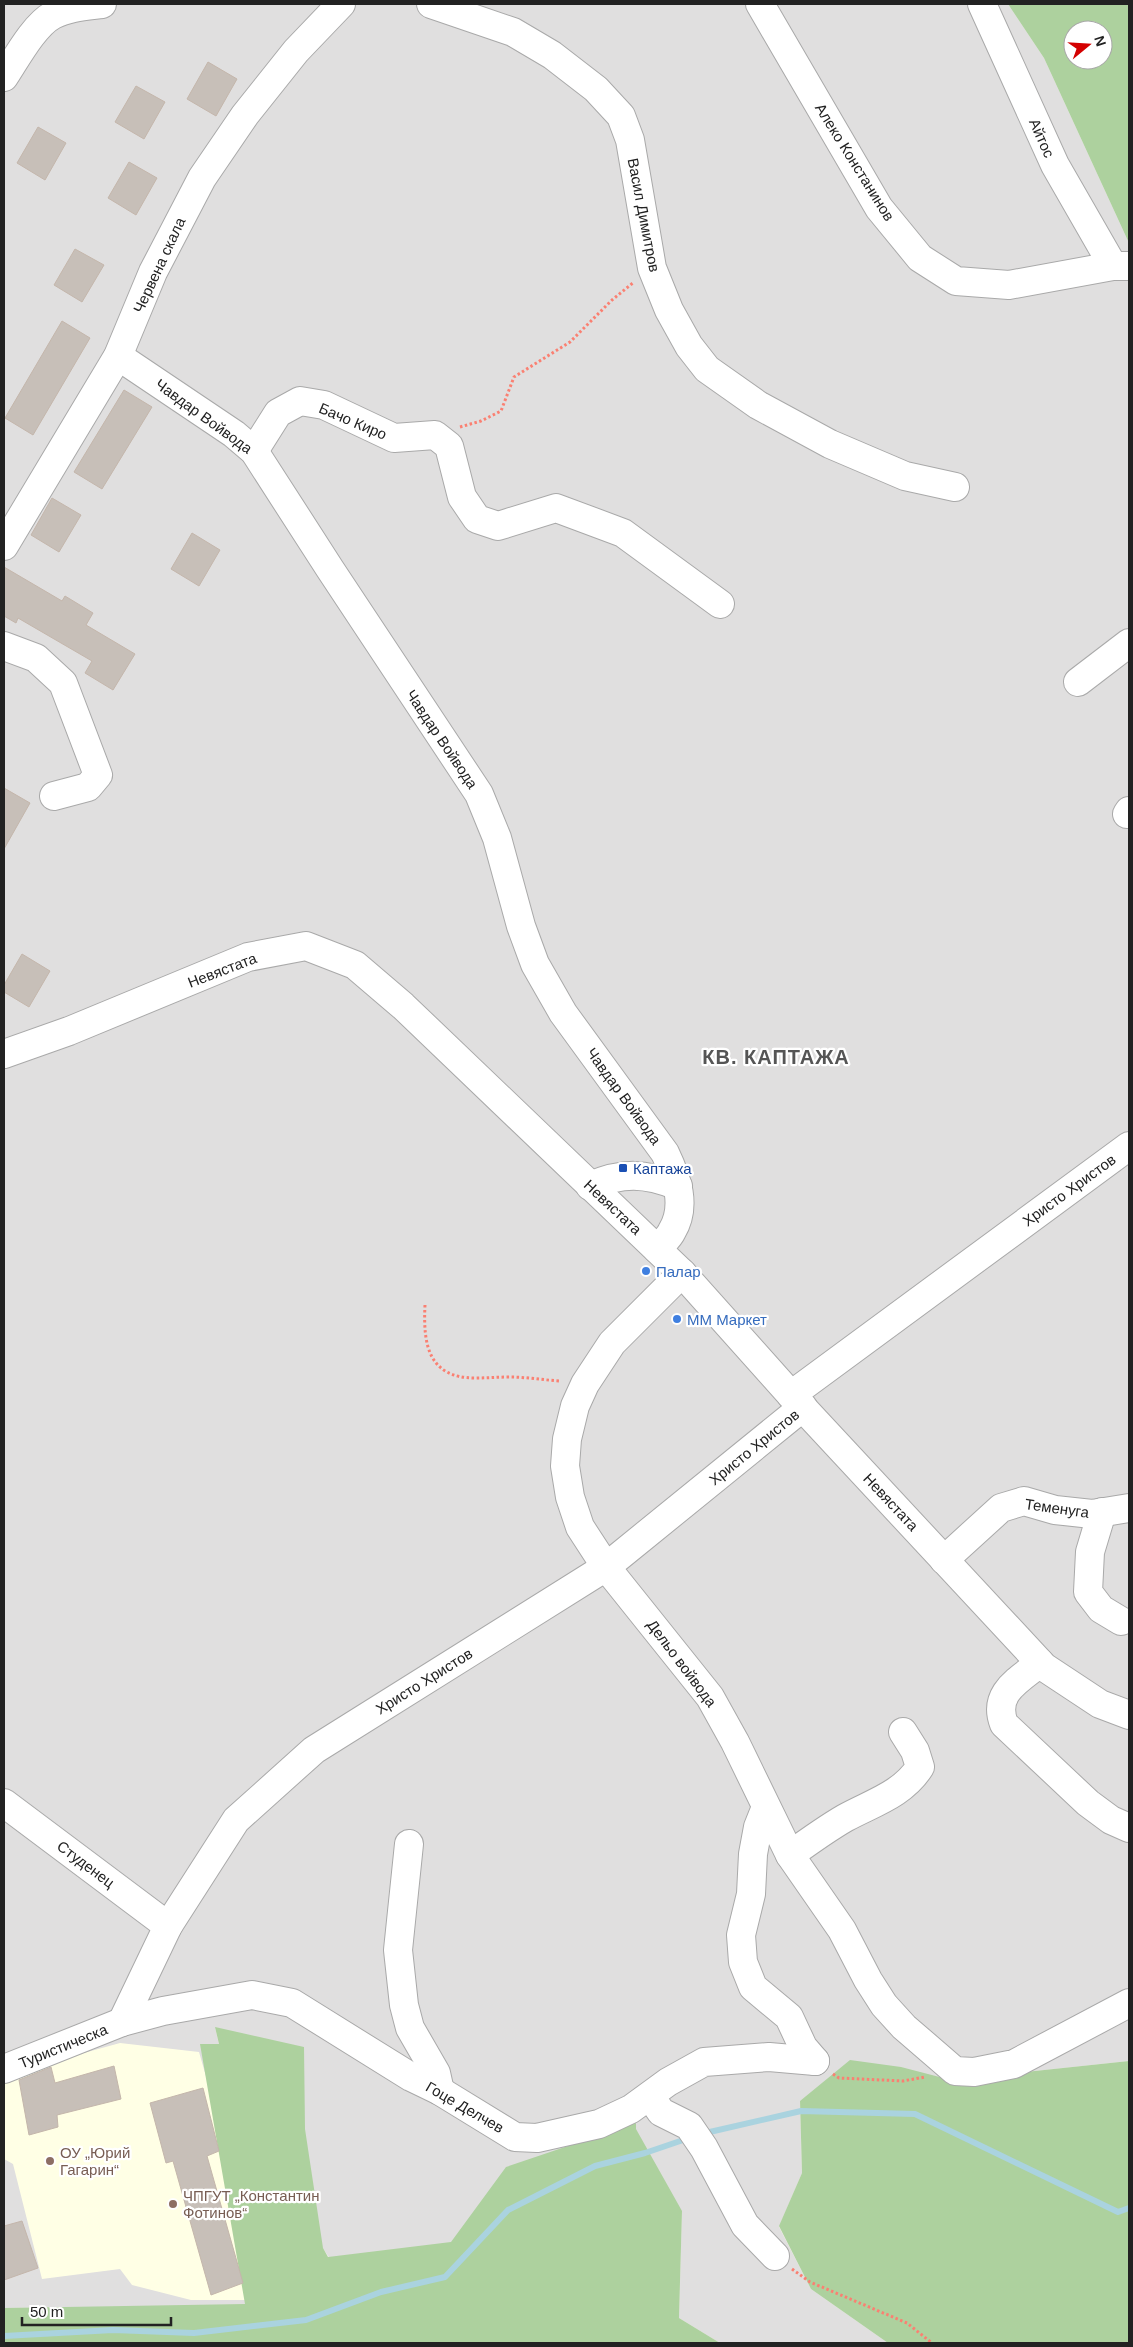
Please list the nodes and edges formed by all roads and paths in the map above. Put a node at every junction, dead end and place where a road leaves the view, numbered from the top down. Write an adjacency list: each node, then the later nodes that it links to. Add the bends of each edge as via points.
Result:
1 (102, 4): 6 (street, via 74,8 42,23)
2 (431, 4): 8 (street, Васил Димитров, via 513,32 552,55 596,89 621,116 630,140)
3 (760, 4): 7 (street, Алеко Констанинов, via 879,208 920,258 956,281 1010,285)
4 (982, 4): 7 (street, Айтос, via 1055,165)
5 (335, 5): 9 (street, Червена скала, via 250,108 202,178 153,272)
6 (4, 77)
7 (1121, 266)
8 (652, 268): 10 (path, via 612,300 570,342 514,376 500,411); 12 (street, Васил Димитров, via 669,310 707,370 758,405 830,444 905,476)
9 (118, 356): 11 (street, Чавдар Войвода); 13 (street, Червена скала)
10 (435, 435): 11 (street, Бачо Киро, via 394,438 324,405 300,401 278,413); 14 (street, via 449,446 462,497 477,519 498,526 556,508 623,533)
11 (254, 451): 22 (street, Чавдар Войвода, via 478,794 497,838 535,964 563,1012 665,1153)
12 (955, 487)
13 (4, 546)
14 (720, 604)
15 (1129, 643): 17 (street)
16 (4, 646): 18 (street, via 36,658 63,683 98,776 88,787)
17 (1078, 682)
18 (54, 796)
19 (4, 1054): 21 (street, Невястата, via 69,1031 248,957 306,946 355,965 403,1006)
20 (1129, 1146): 27 (street, Христо Христов)
21 (590, 1186): 22 (street, via 611,1177 628,1175 660,1178); 23 (street, Невястата)
22 (678, 1186): 23 (street, Чавдар Войвода, via 680,1211 672,1232)
23 (657, 1248): 24 (street, Невястата)
24 (682, 1273): 26 (street, Дельо войвода, via 612,1342); 27 (street, Невястата)
25 (425, 1305): 26 (path, via 427,1345 434,1364 451,1375 473,1379 510,1377)
26 (586, 1384): 31 (street, Дельо войвода, via 575,1406 567,1439 566,1466 570,1497 580,1527)
27 (797, 1401): 30 (street, Невястата); 31 (street, Христо Христов)
28 (1129, 1508): 29 (street, Теменуга)
29 (1102, 1512): 30 (street, Теменуга, via 1055,1510 1024,1501 1001,1508); 32 (street, via 1090,1552 1088,1592 1101,1609)
30 (944, 1560): 33 (street, Невястата)
31 (606, 1567): 37 (street, Дельо войвода, via 710,1697); 41 (street, Христо Христов, via 314,1750 236,1820)
32 (1121, 1621)
33 (1040, 1663): 34 (street, Невястата, via 1100,1704); 38 (street, via 1004,1694 1000,1713 1004,1724 1088,1803 1111,1820)
34 (1129, 1715)
35 (904, 1732): 40 (street, via 920,1767 911,1781 830,1827)
36 (4, 1803): 41 (street, Студенец)
37 (766, 1807): 40 (street, Дельо войвода); 44 (street, via 753,1854 751,1894 741,1935 743,1962 753,1987 788,2017 803,2047)
38 (1129, 1828)
39 (409, 1844): 47 (street, via 398,1950 404,2005 410,2028 436,2073)
40 (790, 1855): 46 (street, Дельо войвода, via 842,1930 884,2005)
41 (168, 1926): 43 (street, Христо Христов)
42 (1129, 2003): 46 (street, via 1014,2064 974,2072)
43 (122, 2022): 45 (street, Туристическа); 47 (street, Гоце Делчев, via 252,1995 292,2003 411,2078)
44 (815, 2061): 46 (path, via 839,2078 903,2081); 48 (street, Гоце Делчев, via 769,2058 704,2062)
45 (4, 2069)
46 (955, 2071)
47 (440, 2090): 48 (street, Гоце Делчев, via 515,2136 537,2138 599,2124)
48 (650, 2096): 49 (street, via 661,2112 689,2126 745,2225)
49 (775, 2256): 50 (path, via 810,2282 907,2322)
50 (932, 2343)

